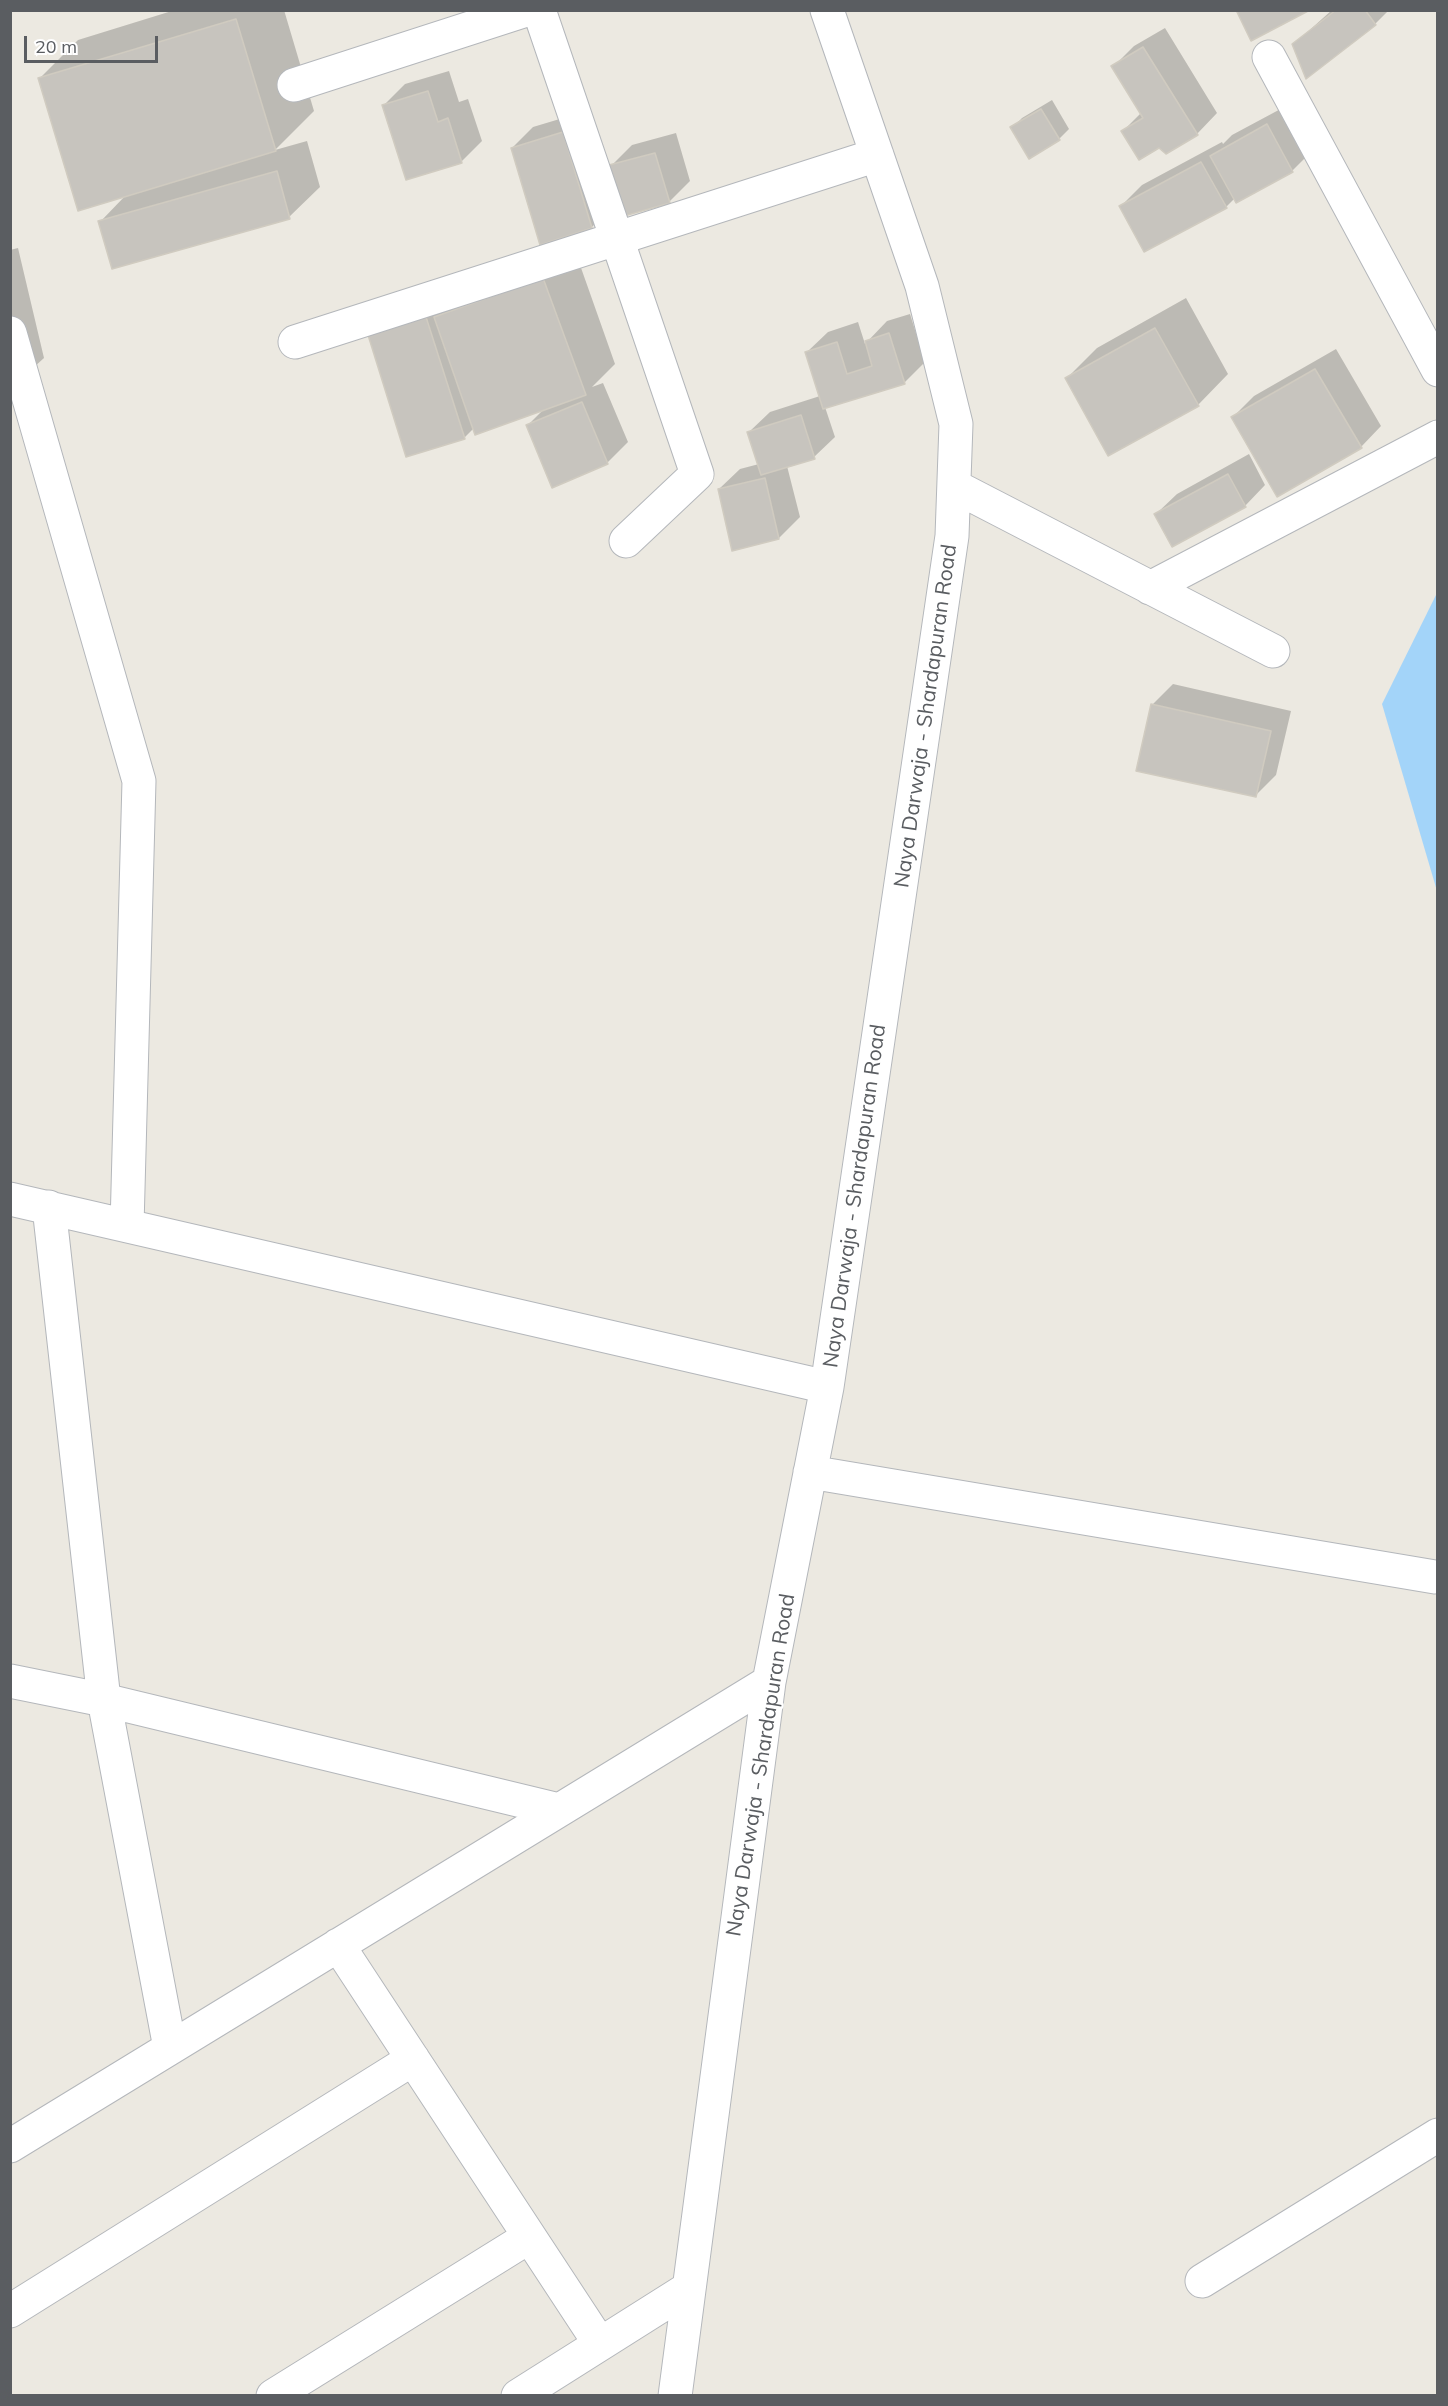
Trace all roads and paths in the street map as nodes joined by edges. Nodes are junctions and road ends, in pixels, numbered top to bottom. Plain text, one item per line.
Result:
1 (526, 10) edge
2 (539, 10) edge
3 (827, 10) edge
4 (1269, 57) dead end
5 (294, 85) dead end
6 (877, 155) junction
7 (617, 239) junction
8 (10, 333) edge
9 (295, 342) dead end
10 (1437, 370) edge
11 (1437, 437) edge
12 (954, 486) junction
13 (626, 542) dead end
14 (1150, 588) junction
15 (1273, 651) dead end
16 (10, 1199) edge
17 (50, 1208) junction
18 (127, 1226) junction
19 (827, 1387) junction
20 (810, 1472) junction
21 (1435, 1577) dead end
22 (10, 1681) edge
23 (769, 1682) junction
24 (104, 1700) junction
25 (559, 1810) junction
26 (338, 1945) junction
27 (170, 2048) junction
28 (412, 2060) junction
29 (1437, 2135) edge
30 (10, 2146) edge
31 (529, 2237) junction
32 (1202, 2282) dead end
33 (689, 2288) junction
34 (10, 2311) edge
35 (600, 2344) junction
36 (273, 2396) edge
37 (518, 2396) edge
38 (675, 2396) edge

1 - 5 street
2 - 7 street
3 - 6 street, Naya Darwaja - Shardapuran Road
4 - 10 street
6 - 7 street
6 - 12 street, Naya Darwaja - Shardapuran Road
7 - 9 street
7 - 13 street
8 - 18 street
11 - 14 street
12 - 14 street
12 - 19 street, Naya Darwaja - Shardapuran Road
14 - 15 street
16 - 17 street
17 - 18 street
17 - 24 street
18 - 19 street
19 - 20 street, Naya Darwaja - Shardapuran Road
20 - 21 street
20 - 23 street, Naya Darwaja - Shardapuran Road
22 - 24 street
23 - 25 street
23 - 33 street, Naya Darwaja - Shardapuran Road
24 - 25 street
24 - 27 street
25 - 26 street
26 - 27 street
26 - 28 street
27 - 30 street
28 - 31 street
28 - 34 street
29 - 32 street
31 - 35 street
31 - 36 street
33 - 35 street
33 - 38 street, Naya Darwaja - Shardapuran Road
35 - 37 street

